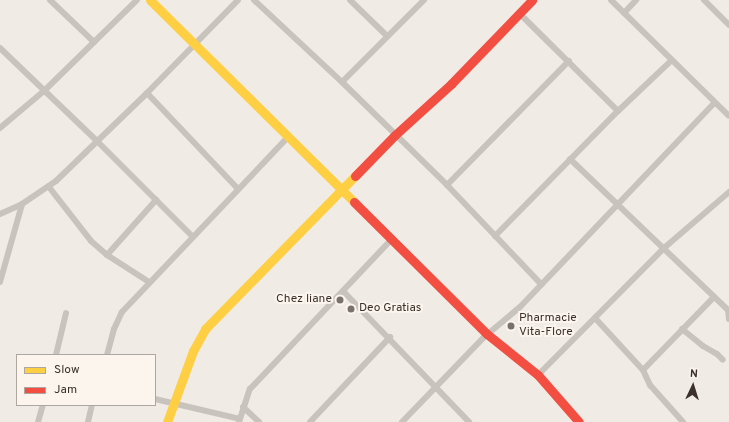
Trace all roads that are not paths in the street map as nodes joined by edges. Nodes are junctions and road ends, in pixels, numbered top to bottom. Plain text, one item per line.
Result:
1 (50, 0) edge
2 (137, 0) edge
3 (150, 0) edge
4 (238, 0) edge
5 (254, 0) edge
6 (350, 0) edge
7 (424, 0) edge
8 (532, 0) edge
9 (611, 0) edge
10 (636, 0) edge
11 (704, 0) edge
12 (519, 13) junction
13 (624, 13) junction
14 (729, 25) edge
15 (387, 36) junction
16 (94, 42) junction
17 (194, 43) junction
18 (0, 48) edge
19 (672, 60) junction
20 (569, 61) junction
21 (342, 82) junction
22 (44, 91) junction
23 (147, 93) junction
24 (714, 102) junction
25 (618, 111) junction
26 (729, 116) edge
27 (0, 128) edge
28 (395, 135) junction
29 (288, 137) junction
30 (97, 140) junction
31 (570, 159) junction
32 (447, 185) junction
33 (49, 187) junction
34 (238, 189) junction
35 (341, 190) junction
36 (729, 192) edge
37 (156, 200) junction
38 (22, 204) junction
39 (618, 205) junction
40 (0, 214) edge
41 (192, 236) junction
42 (495, 236) junction
43 (392, 239) junction
44 (664, 248) junction
45 (107, 255) junction
46 (0, 282) edge
47 (149, 282) junction
48 (541, 284) junction
49 (342, 291) junction
50 (714, 296) junction
51 (728, 311) edge
52 (66, 313) dead end
53 (595, 318) junction
54 (729, 319) edge
55 (682, 330) junction
56 (487, 334) junction
57 (390, 338) junction
58 (56, 354) edge
59 (106, 354) edge
60 (722, 360) dead end
61 (643, 370) junction
62 (538, 375) junction
63 (436, 387) junction
64 (156, 398) edge
65 (173, 403) junction
66 (43, 406) edge
67 (92, 406) edge
68 (243, 407) junction
69 (239, 421) edge
70 (38, 422) edge
71 (88, 422) edge
72 (167, 422) edge
73 (259, 422) edge
74 (310, 422) edge
75 (402, 422) edge
76 (469, 422) edge
77 (579, 422) edge
78 (683, 422) edge

1 - 16 street
2 - 16 street
3 - 17 street
4 - 17 street
5 - 21 street
6 - 15 street
7 - 15 street
8 - 12 street
9 - 13 street
10 - 13 street
11 - 14 street
12 - 20 street
12 - 28 street
13 - 19 street
15 - 21 street
16 - 22 street
17 - 23 street
17 - 29 street
18 - 22 street
19 - 24 street
19 - 25 street
20 - 25 street
20 - 32 street
21 - 28 street
22 - 27 street
22 - 30 street
23 - 30 street
23 - 34 street
24 - 26 street
24 - 39 street
25 - 31 street
28 - 32 street
28 - 35 street
29 - 34 street
29 - 35 street
30 - 33 street
30 - 37 street
31 - 39 street
31 - 42 street
32 - 42 street
33 - 38 street
33 - 45 street
34 - 41 street
35 - 43 street
35 - 65 street
36 - 44 street
37 - 41 street
37 - 45 street
38 - 40 street
38 - 46 street
39 - 44 street
39 - 48 street
41 - 47 street
42 - 48 street
43 - 49 street
43 - 56 street
44 - 50 street
44 - 53 street
45 - 47 street
47 - 59 street
48 - 56 street
49 - 57 street
49 - 68 street
50 - 51 street
50 - 55 street
51 - 54 street
52 - 58 street
53 - 61 street
53 - 62 street
55 - 60 street
55 - 61 street
56 - 62 street
56 - 63 street
57 - 63 street
57 - 74 street
61 - 78 street
62 - 77 street
63 - 75 street
63 - 76 street
64 - 65 street
65 - 69 street
65 - 72 street
66 - 70 street
67 - 71 street
68 - 69 street
68 - 73 street

